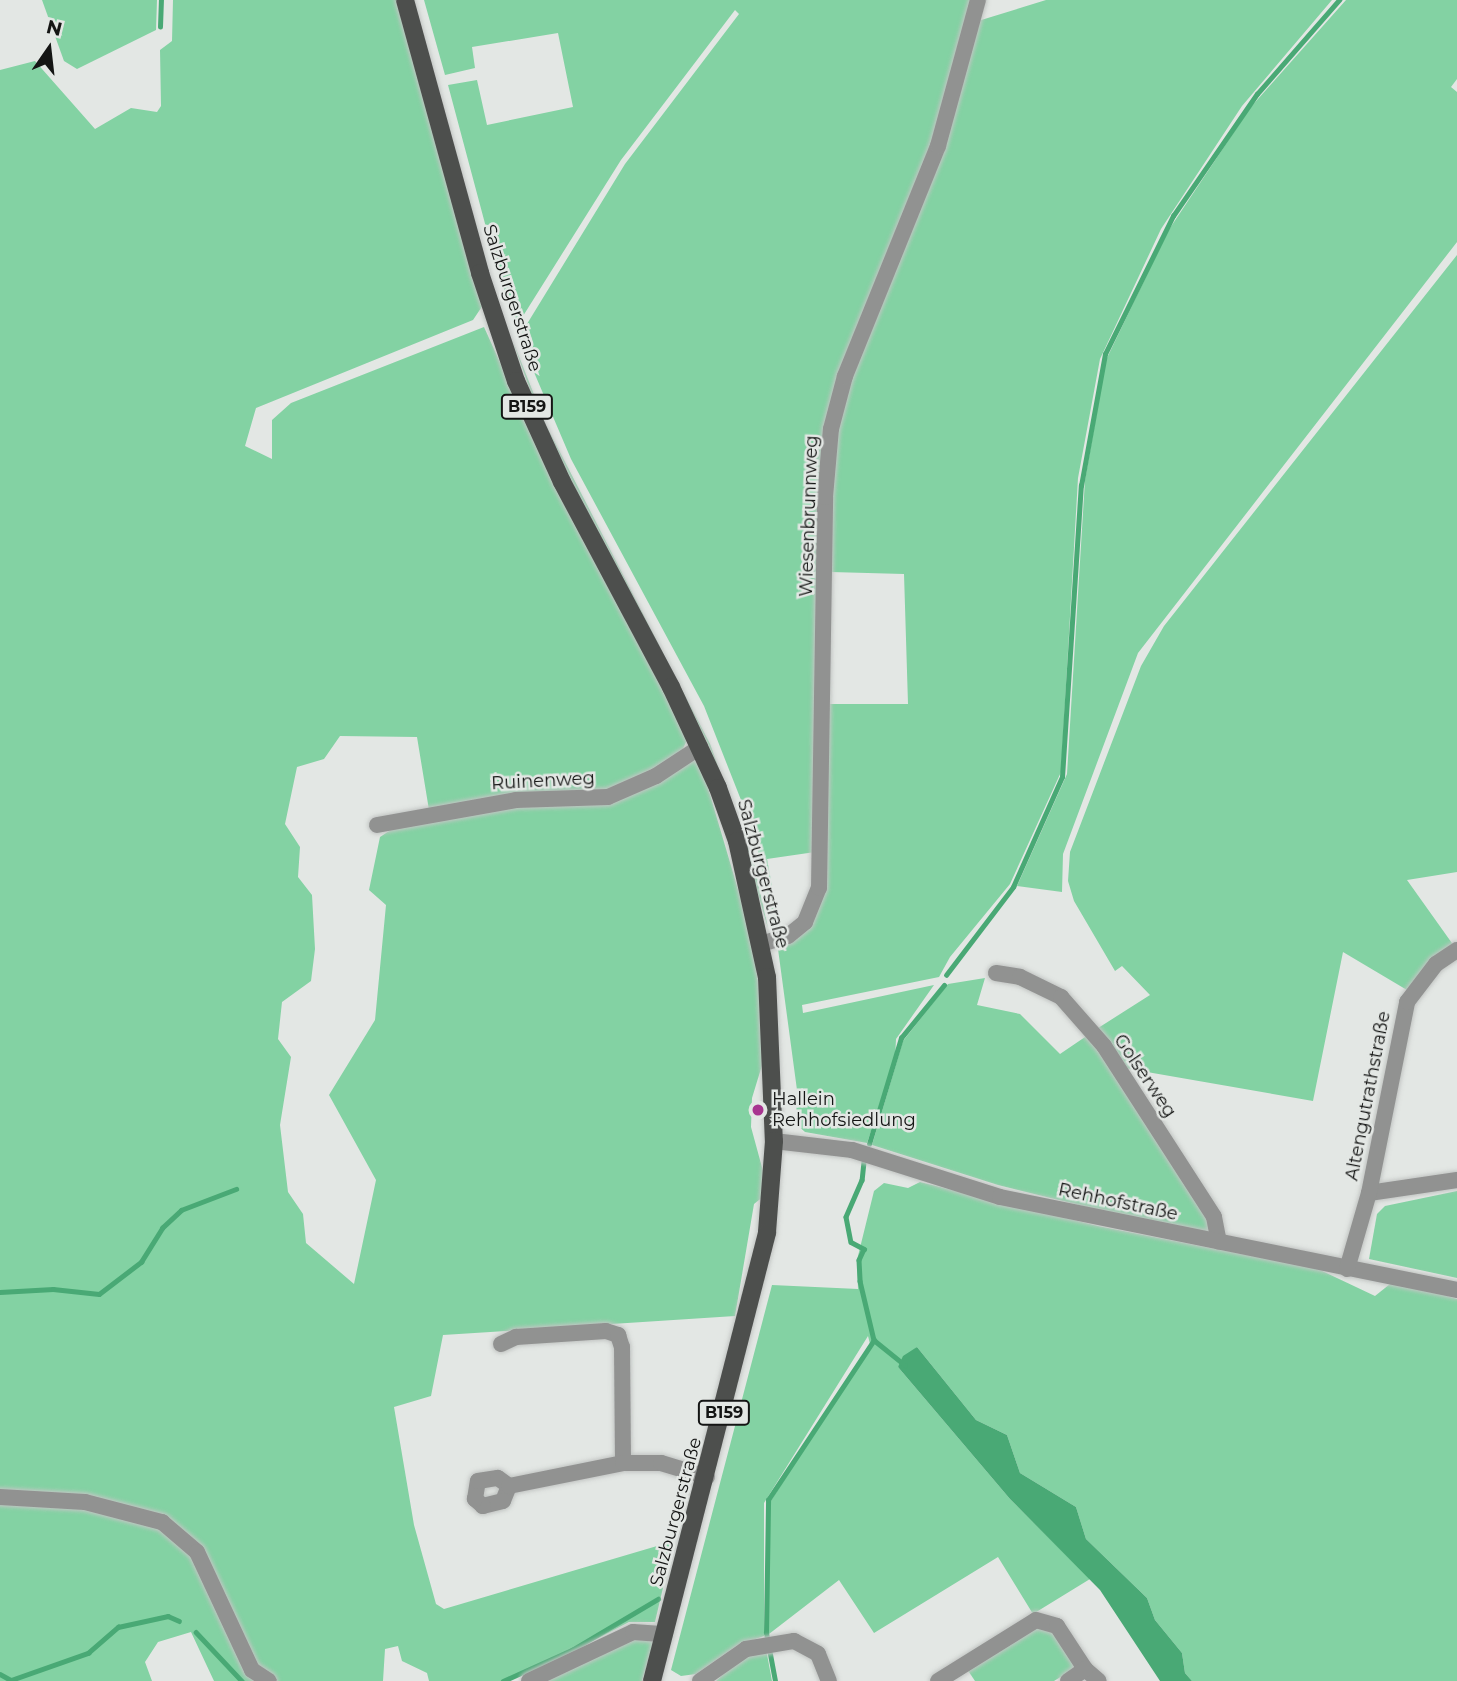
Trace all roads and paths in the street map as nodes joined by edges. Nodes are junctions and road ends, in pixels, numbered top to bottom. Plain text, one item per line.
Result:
1 (405, 0) edge
2 (978, 0) edge
3 (700, 747) junction
4 (377, 825) dead end
5 (761, 944) junction
6 (1457, 950) edge
7 (996, 973) dead end
8 (774, 1141) junction
9 (1457, 1180) edge
10 (1368, 1193) junction
11 (1219, 1242) junction
12 (1347, 1269) junction
13 (1457, 1290) edge
14 (501, 1344) dead end
15 (623, 1464) junction
16 (704, 1476) junction
17 (509, 1486) dead end
18 (0, 1497) edge
19 (658, 1632) junction
20 (1085, 1669) junction
21 (270, 1681) edge
22 (529, 1681) edge
23 (652, 1681) edge
24 (700, 1681) edge
25 (829, 1681) edge
26 (937, 1681) edge
27 (1068, 1681) edge
28 (1099, 1681) edge

1 - 3 main road, Salzburgerstraße / B159
2 - 5 street, Wiesenbrunnweg
3 - 4 street, Ruinenweg
3 - 5 main road, Salzburgerstraße / B159
5 - 8 main road, Salzburgerstraße / B159
6 - 10 street, Altengutrathstraße
7 - 11 street, Golserweg
8 - 11 street, Rehhofstraße
8 - 16 main road, Salzburgerstraße / B159
9 - 10 street
10 - 12 street, Altengutrathstraße
11 - 12 street, Rehhofstraße
12 - 13 street, Rehhofstraße
14 - 15 street
15 - 16 street
15 - 17 street
16 - 19 main road, Salzburgerstraße / B159
18 - 21 street
19 - 22 street
19 - 23 main road, Salzburgerstraße / B159
20 - 26 street
20 - 27 street
20 - 28 street
24 - 25 street

